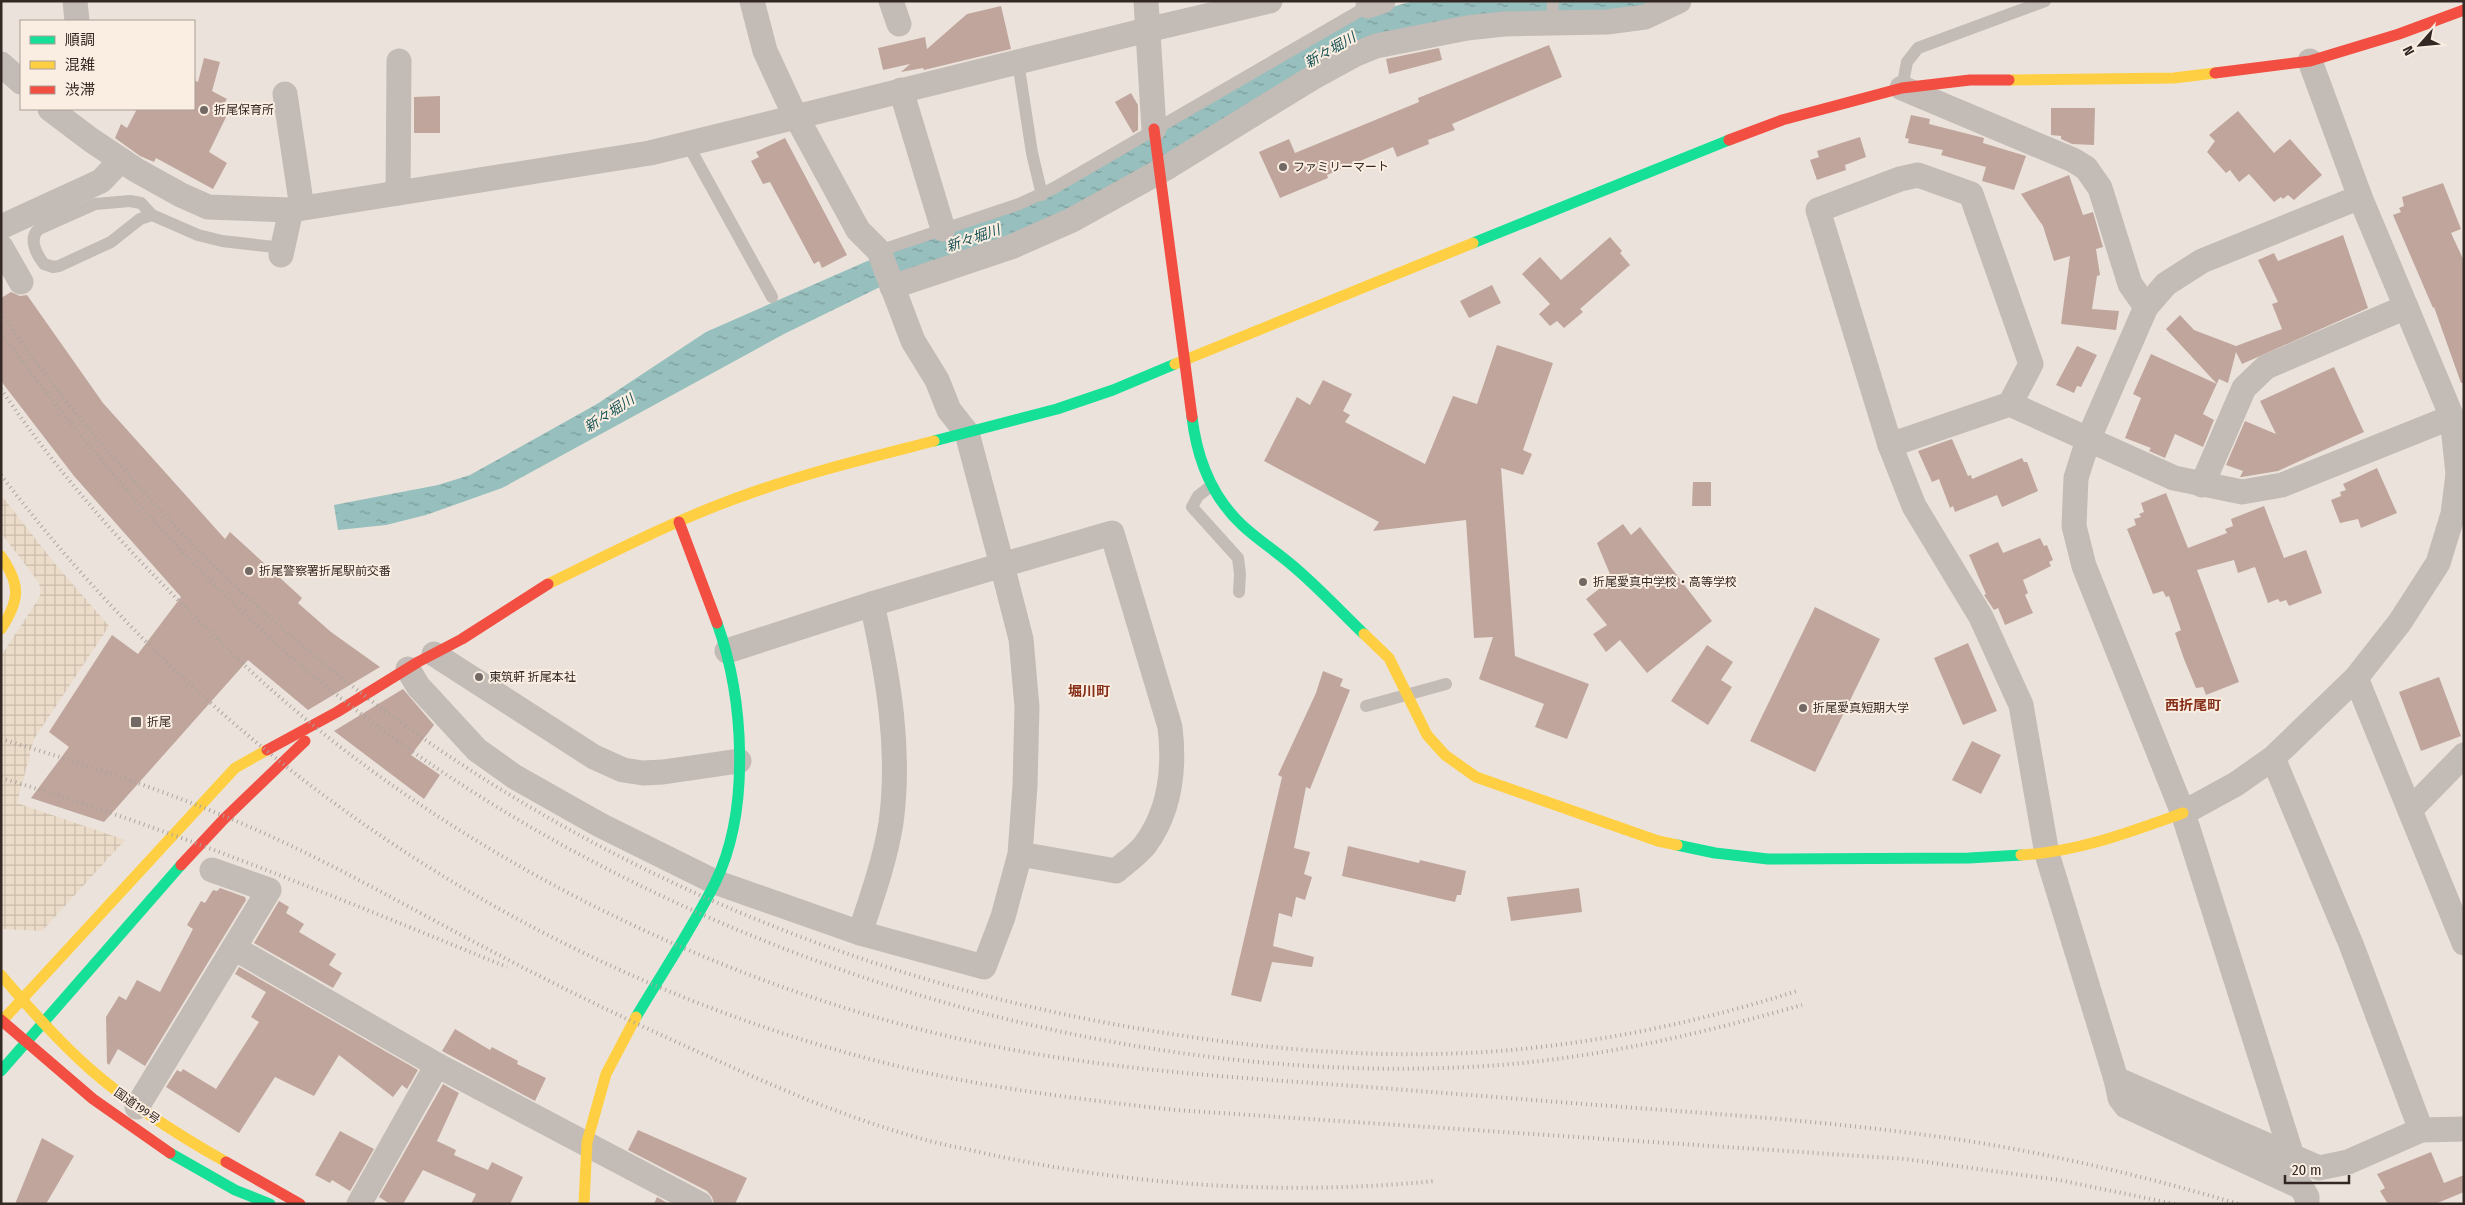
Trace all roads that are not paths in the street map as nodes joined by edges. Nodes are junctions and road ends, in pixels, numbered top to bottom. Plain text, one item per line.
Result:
1 (75, 1) edge
2 (752, 1) edge
3 (1146, 1) edge
4 (1270, 1) edge
5 (1679, 1) edge
6 (2045, 1) edge
7 (1371, 3) edge
8 (2464, 10) edge
9 (1552, 12) edge
10 (78, 20) edge
11 (1146, 30) junction
12 (399, 61) dead end
13 (2310, 61) junction
14 (1018, 62) junction
15 (1, 64) edge
16 (20, 81) edge
17 (1902, 88) junction
18 (901, 90) junction
19 (285, 94) dead end
20 (52, 110) edge
21 (797, 117) junction
22 (1154, 132) junction
23 (687, 143) junction
24 (121, 160) junction
25 (1159, 169) junction
26 (398, 193) junction
27 (1042, 195) junction
28 (2360, 197) junction
29 (296, 209) junction
30 (152, 215) junction
31 (1, 227) edge
32 (943, 229) junction
33 (1, 247) edge
34 (282, 252) joint
35 (880, 254) junction
36 (21, 282) dead end
37 (891, 284) junction
38 (772, 297) dead end
39 (2406, 307) junction
40 (2146, 308) junction
41 (1184, 361) junction
42 (2010, 404) junction
43 (2452, 417) junction
44 (967, 433) junction
45 (2088, 440) junction
46 (1890, 445) junction
47 (2202, 484) junction
48 (1211, 486) junction
49 (678, 522) junction
50 (1, 556) edge
51 (1002, 565) junction
52 (1239, 592) dead end
53 (872, 604) junction
54 (1, 629) edge
55 (727, 651) junction
56 (434, 654) junction
57 (408, 669) junction
58 (2356, 678) junction
59 (1446, 684) dead end
60 (1366, 706) dead end
61 (337, 712) junction
62 (2464, 755) edge
63 (2273, 758) junction
64 (738, 761) junction
65 (2410, 810) junction
66 (2183, 813) junction
67 (1020, 854) junction
68 (2047, 854) junction
69 (212, 870) dead end
70 (715, 882) junction
71 (860, 933) junction
72 (2464, 943) edge
73 (234, 948) junction
74 (1, 975) edge
75 (23, 999) junction
76 (2, 1021) edge
77 (43, 1022) junction
78 (25, 1042) junction
79 (436, 1065) junction
80 (1, 1071) edge
81 (2116, 1079) junction
82 (137, 1107) junction
83 (2464, 1129) edge
84 (2421, 1130) junction
85 (587, 1142) junction
86 (2292, 1156) junction
87 (247, 1192) edge
88 (270, 1204) edge
89 (300, 1204) edge
90 (360, 1204) edge
91 (584, 1204) edge
92 (700, 1204) edge
93 (2307, 1204) edge

1 - 10 street
2 - 21 street
3 - 11 street
4 - 11 street
5 - 9 street
6 - 17 lane
7 - 22 lane
8 - 13 main road
9 - 25 street
11 - 14 street
11 - 22 street
12 - 26 street
13 - 17 main road
13 - 28 street
14 - 18 street
14 - 27 lane
15 - 16 street
17 - 40 street
17 - 41 main road
18 - 21 street
18 - 32 street
19 - 29 street
20 - 24 street
21 - 23 street
21 - 35 street
22 - 25 main road
22 - 27 lane
23 - 26 street
23 - 38 lane
24 - 29 street
24 - 31 street
25 - 37 street
25 - 41 main road
26 - 29 street
27 - 32 lane
28 - 39 street
28 - 40 street
29 - 34 street
30 - 30 lane
30 - 34 lane
32 - 35 lane
33 - 36 street
35 - 37 street
37 - 44 street
39 - 43 street
39 - 47 street
40 - 45 street
41 - 44 main road
41 - 48 main road
42 - 45 street
42 - 46 street
42 - 46 street
43 - 47 street
43 - 58 street
44 - 49 main road
44 - 51 street
45 - 47 street
45 - 66 street
46 - 68 street
48 - 52 lane
48 - 68 main road
49 - 55 main road
49 - 56 main road
50 - 54 main road
51 - 53 street
51 - 67 street
51 - 67 street
53 - 55 street
53 - 71 street
55 - 64 main road
56 - 57 main road
56 - 64 street
57 - 61 main road
57 - 70 street
58 - 63 street
58 - 65 street
59 - 60 lane
61 - 75 main road
61 - 77 main road
62 - 65 street
63 - 66 street
63 - 84 street
64 - 70 main road
65 - 72 street
66 - 68 main road
66 - 86 street
67 - 71 street
68 - 81 street
69 - 73 street
70 - 71 street
70 - 85 main road
73 - 79 street
73 - 82 street
74 - 75 main road, 国道199号
75 - 76 main road
75 - 77 main road, 国道199号
76 - 78 main road, 国道199号
77 - 78 main road
77 - 82 main road, 国道199号
78 - 80 main road
78 - 87 main road, 国道199号
79 - 85 street
79 - 90 street
81 - 86 street
81 - 93 street
82 - 87 main road, 国道199号
83 - 84 street
84 - 86 street
85 - 91 main road
85 - 92 street
87 - 88 main road, 国道199号
87 - 89 main road, 国道199号

